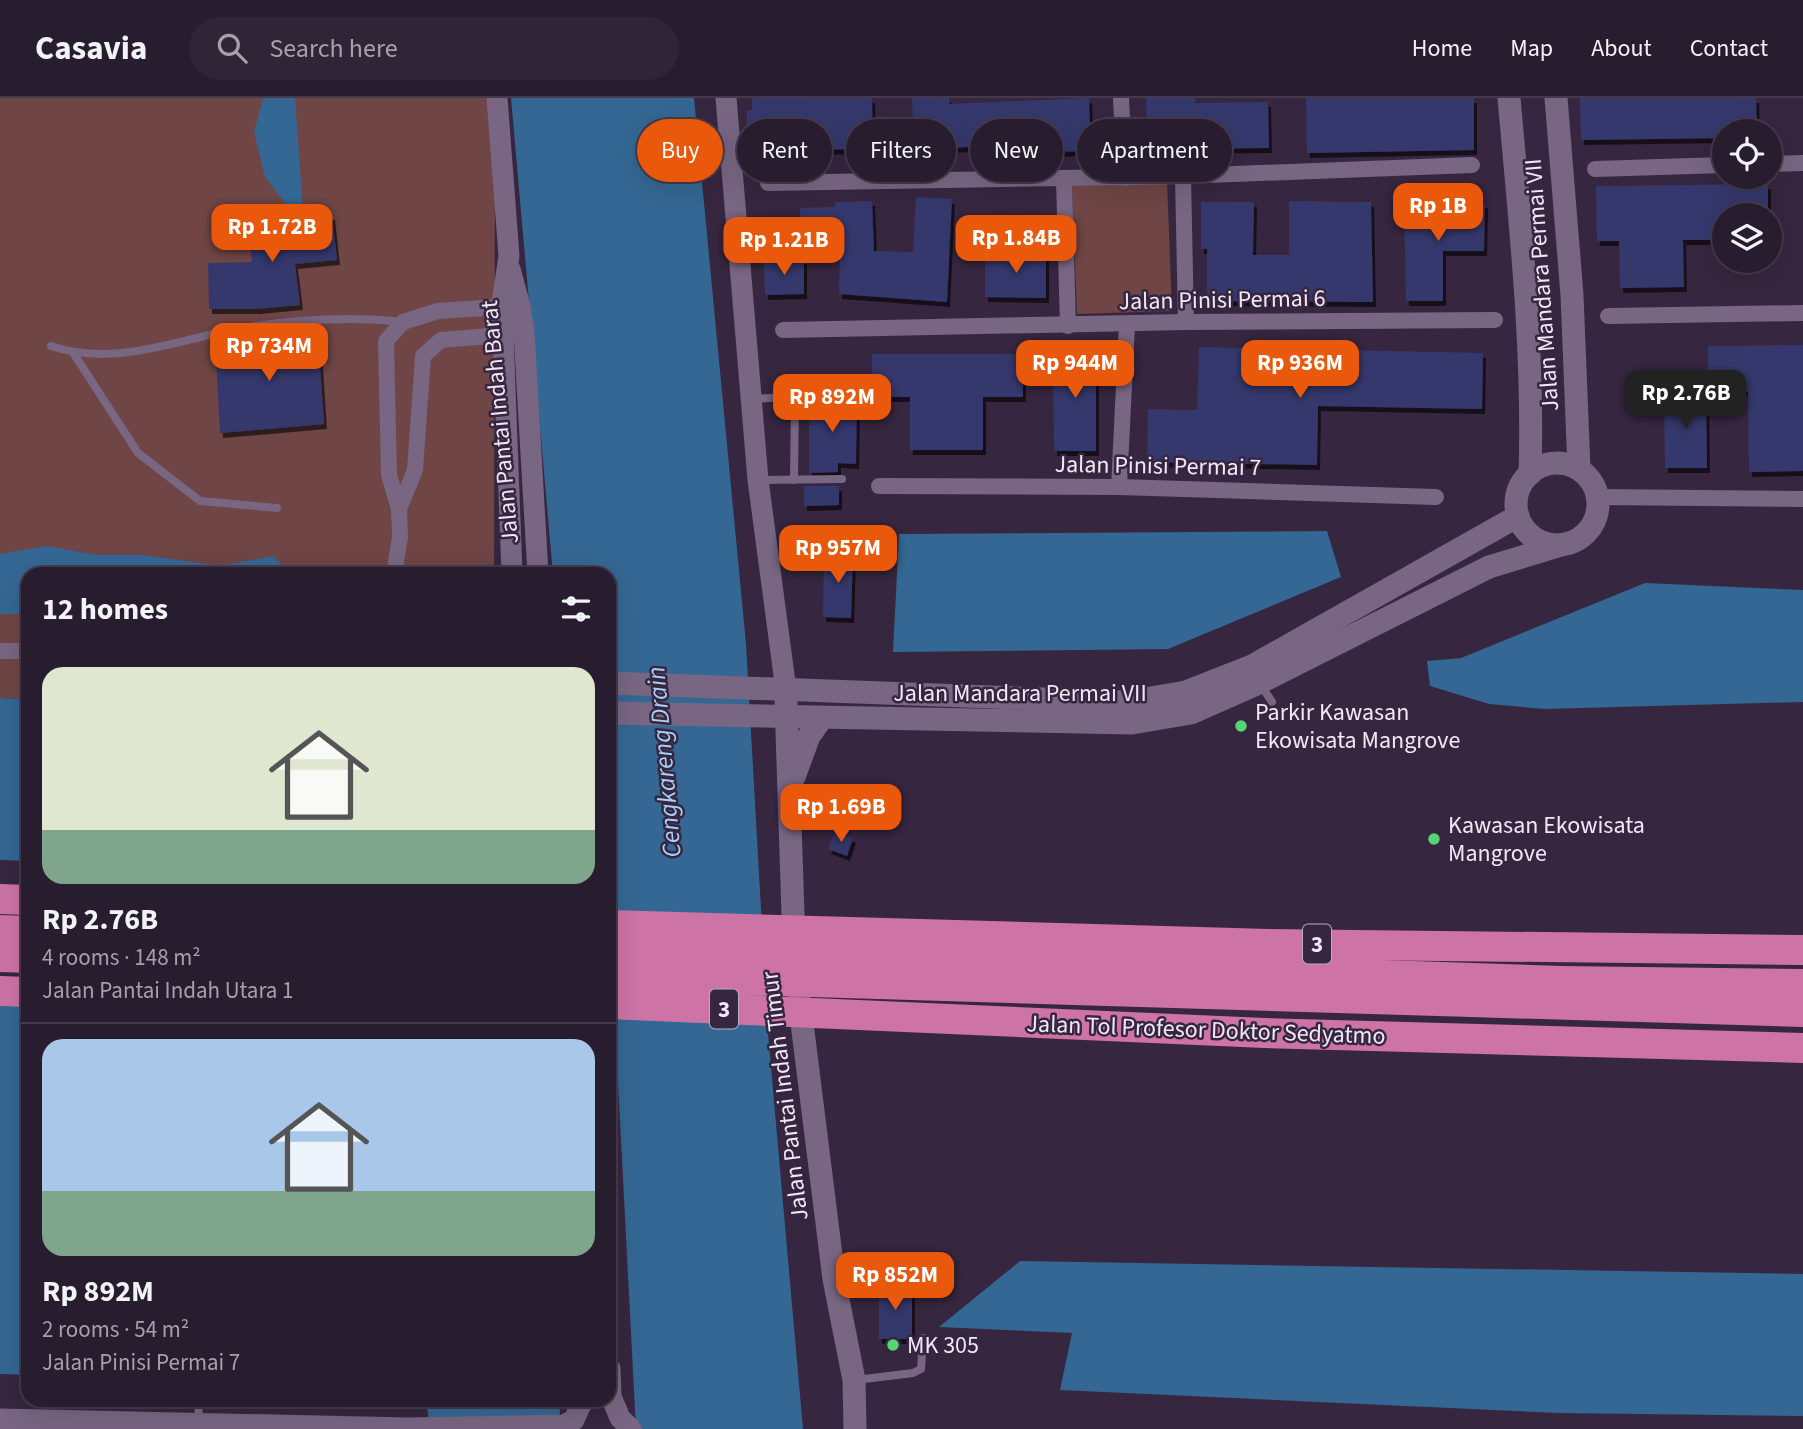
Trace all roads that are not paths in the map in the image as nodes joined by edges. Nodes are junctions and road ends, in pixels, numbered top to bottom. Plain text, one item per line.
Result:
1 (497, 98) edge
2 (726, 98) edge
3 (1121, 98) edge
4 (1509, 98) edge
5 (1556, 98) edge
6 (1122, 119) edge
7 (1803, 163) edge
8 (1782, 164) edge
9 (1472, 165) dead end
10 (1712, 165) edge
11 (1595, 169) dead end
12 (1232, 174) edge
13 (1064, 179) junction
14 (1077, 179) edge
15 (1183, 182) edge
16 (768, 183) dead end
17 (512, 306) junction
18 (1803, 313) edge
19 (1608, 316) dead end
20 (1495, 320) dead end
21 (403, 322) junction
22 (1186, 322) junction
23 (1127, 324) junction
24 (1068, 326) junction
25 (783, 330) dead end
26 (514, 334) junction
27 (51, 346) dead end
28 (74, 354) junction
29 (830, 394) dead end
30 (795, 397) junction
31 (751, 399) junction
32 (1579, 469) junction
33 (1530, 474) junction
34 (842, 479) dead end
35 (758, 480) junction
36 (794, 481) junction
37 (879, 486) dead end
38 (1118, 487) junction
39 (1436, 497) dead end
40 (1598, 497) junction
41 (1803, 499) edge
42 (277, 508) dead end
43 (399, 509) junction
44 (1518, 516) junction
45 (1561, 545) junction
46 (395, 567) edge
47 (512, 567) edge
48 (537, 567) edge
49 (0, 650) edge
50 (21, 651) edge
51 (616, 683) edge
52 (786, 690) junction
53 (616, 713) edge
54 (787, 717) junction
55 (821, 719) junction
56 (789, 797) junction
57 (0, 899) edge
58 (21, 900) edge
59 (616, 926) edge
60 (0, 930) edge
61 (21, 930) edge
62 (616, 950) edge
63 (1803, 950) edge
64 (0, 957) edge
65 (21, 958) edge
66 (835, 972) junction
67 (616, 976) edge
68 (1803, 984) edge
69 (0, 991) edge
70 (21, 992) edge
71 (616, 1003) edge
72 (1803, 1012) edge
73 (1803, 1048) edge
74 (873, 1259) dead end
75 (834, 1279) junction
76 (923, 1338) dead end
77 (854, 1380) junction
78 (199, 1407) edge
79 (580, 1407) edge
80 (615, 1407) edge
81 (0, 1419) edge
82 (198, 1423) junction
83 (408, 1428) edge
84 (631, 1429) edge
85 (855, 1429) edge

1 - 17 street, Jalan Pantai Indah Barat
2 - 31 street, Jalan Pantai Indah Timur
3 - 6 street
4 - 33 main road, Jalan Mandara Permai VII
5 - 32 main road, Jalan Mandara Permai VII
7 - 8 street
9 - 12 street
10 - 11 street
13 - 14 street
13 - 16 street
13 - 24 street
15 - 22 street
17 - 21 street
17 - 26 street, Jalan Pantai Indah Barat
18 - 19 street
20 - 22 street, Jalan Pinisi Permai 6
21 - 28 lane
21 - 43 street
22 - 23 street, Jalan Pinisi Permai 6
23 - 24 street, Jalan Pinisi Permai 6
23 - 38 street
24 - 25 street, Jalan Pinisi Permai 6
26 - 43 street
26 - 47 street, Jalan Pantai Indah Barat
26 - 48 street, Jalan Pantai Indah Barat
27 - 28 lane
28 - 42 lane
29 - 30 lane
30 - 31 lane
30 - 36 lane
31 - 35 street, Jalan Pantai Indah Timur
32 - 33 main road
32 - 40 main road
33 - 44 main road
34 - 36 lane
35 - 36 lane
35 - 52 street, Jalan Pantai Indah Timur
37 - 38 street, Jalan Pinisi Permai 7
38 - 39 street, Jalan Pinisi Permai 7
40 - 41 street
40 - 45 main road
43 - 46 street
44 - 45 main road
44 - 52 main road, Jalan Mandara Permai VII
45 - 55 main road, Jalan Mandara Permai VII
49 - 50 street
51 - 52 main road, Jalan Mandara Permai VII
52 - 54 main road, Jalan Pantai Indah Timur
53 - 54 main road, Jalan Mandara Permai VII
54 - 55 main road, Jalan Mandara Permai VII
54 - 56 main road, Jalan Pantai Indah Timur
55 - 56 main road, Jalan Pantai Indah Timur
56 - 75 main road, Jalan Pantai Indah Timur
57 - 58 highway
59 - 66 highway, Jalan Tol Profesor Doktor Sedyatmo / 3
60 - 61 highway
62 - 66 highway, Jalan Tol Profesor Doktor Sedyatmo / 3
63 - 66 highway, Jalan Tol Profesor Doktor Sedyatmo / 3
64 - 65 highway
66 - 67 highway, Jalan Tol Profesor Doktor Sedyatmo / 3
66 - 68 highway, Jalan Tol Profesor Doktor Sedyatmo / 3
66 - 71 highway, Jalan Tol Profesor Doktor Sedyatmo / 3
66 - 72 highway, Jalan Tol Profesor Doktor Sedyatmo / 3
66 - 73 highway, Jalan Tol Profesor Doktor Sedyatmo / 3
69 - 70 highway
74 - 75 lane
75 - 77 main road, Jalan Pantai Indah Timur
76 - 77 lane
77 - 85 main road, Jalan Pantai Indah Timur
78 - 82 lane
79 - 83 street
80 - 84 street
81 - 82 street
82 - 83 street

